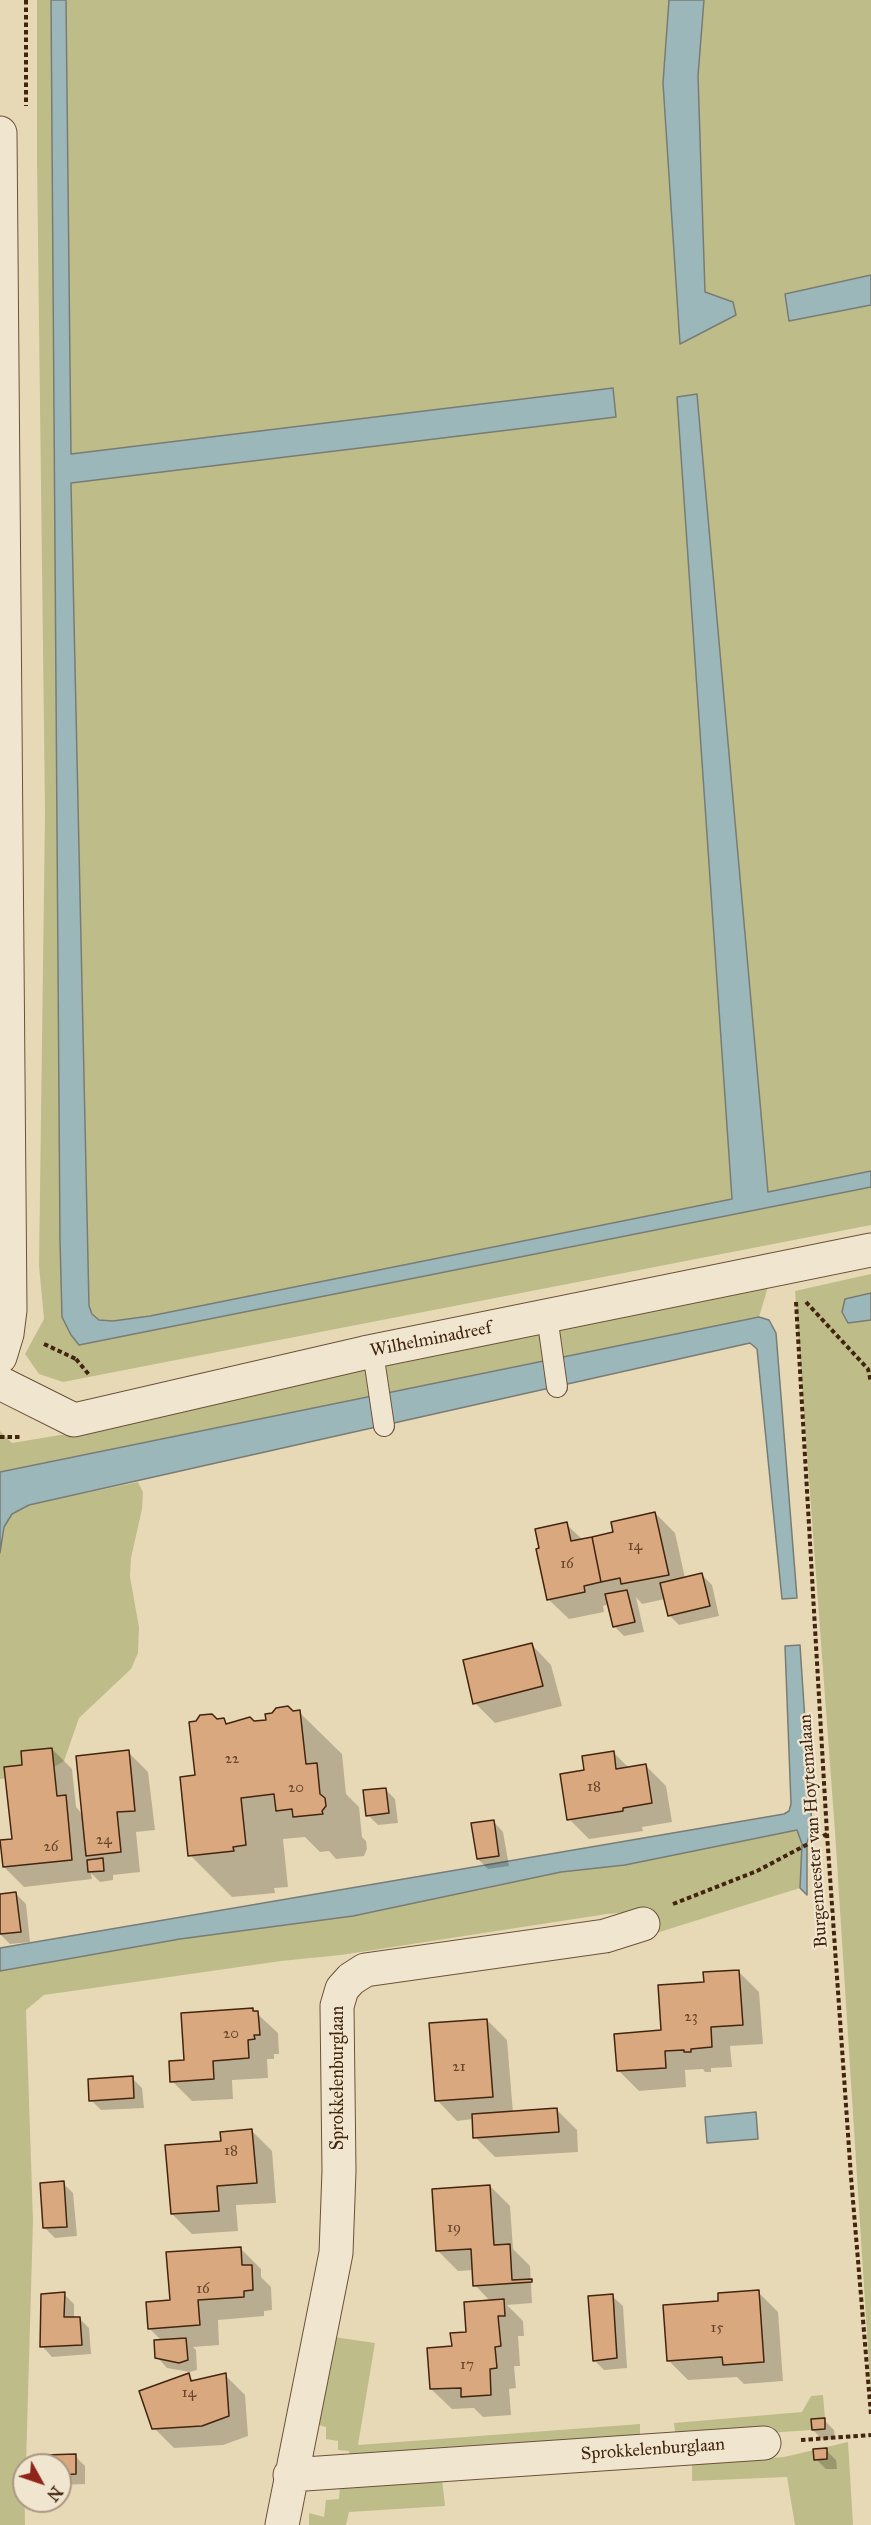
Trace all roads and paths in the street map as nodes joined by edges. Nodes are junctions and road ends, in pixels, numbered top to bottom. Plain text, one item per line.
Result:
1 (0, 133) edge
2 (1, 626) edge
3 (871, 1250) edge
4 (794, 1278) junction
5 (547, 1316) junction
6 (373, 1352) junction
7 (0, 1357) edge
8 (871, 1382) edge
9 (0, 1383) edge
10 (557, 1387) dead end
11 (384, 1426) dead end
12 (827, 1834) junction
13 (643, 1924) joint
14 (871, 2415) edge
15 (871, 2434) edge
16 (764, 2443) joint
17 (290, 2475) junction
18 (282, 2525) edge

1 - 2 street
2 - 7 street
3 - 4 street, Wilhelminadreef
4 - 5 street, Wilhelminadreef
4 - 8 path
4 - 12 path, Burgemeester van Hoytemalaan
5 - 6 street, Wilhelminadreef
5 - 10 lane
6 - 9 street, Wilhelminadreef
6 - 11 lane
12 - 13 path
12 - 14 path, Burgemeester van Hoytemalaan
13 - 17 street, Sprokkelenburglaan
15 - 16 path
16 - 17 street, Sprokkelenburglaan
17 - 18 street, Sprokkelenburglaan

